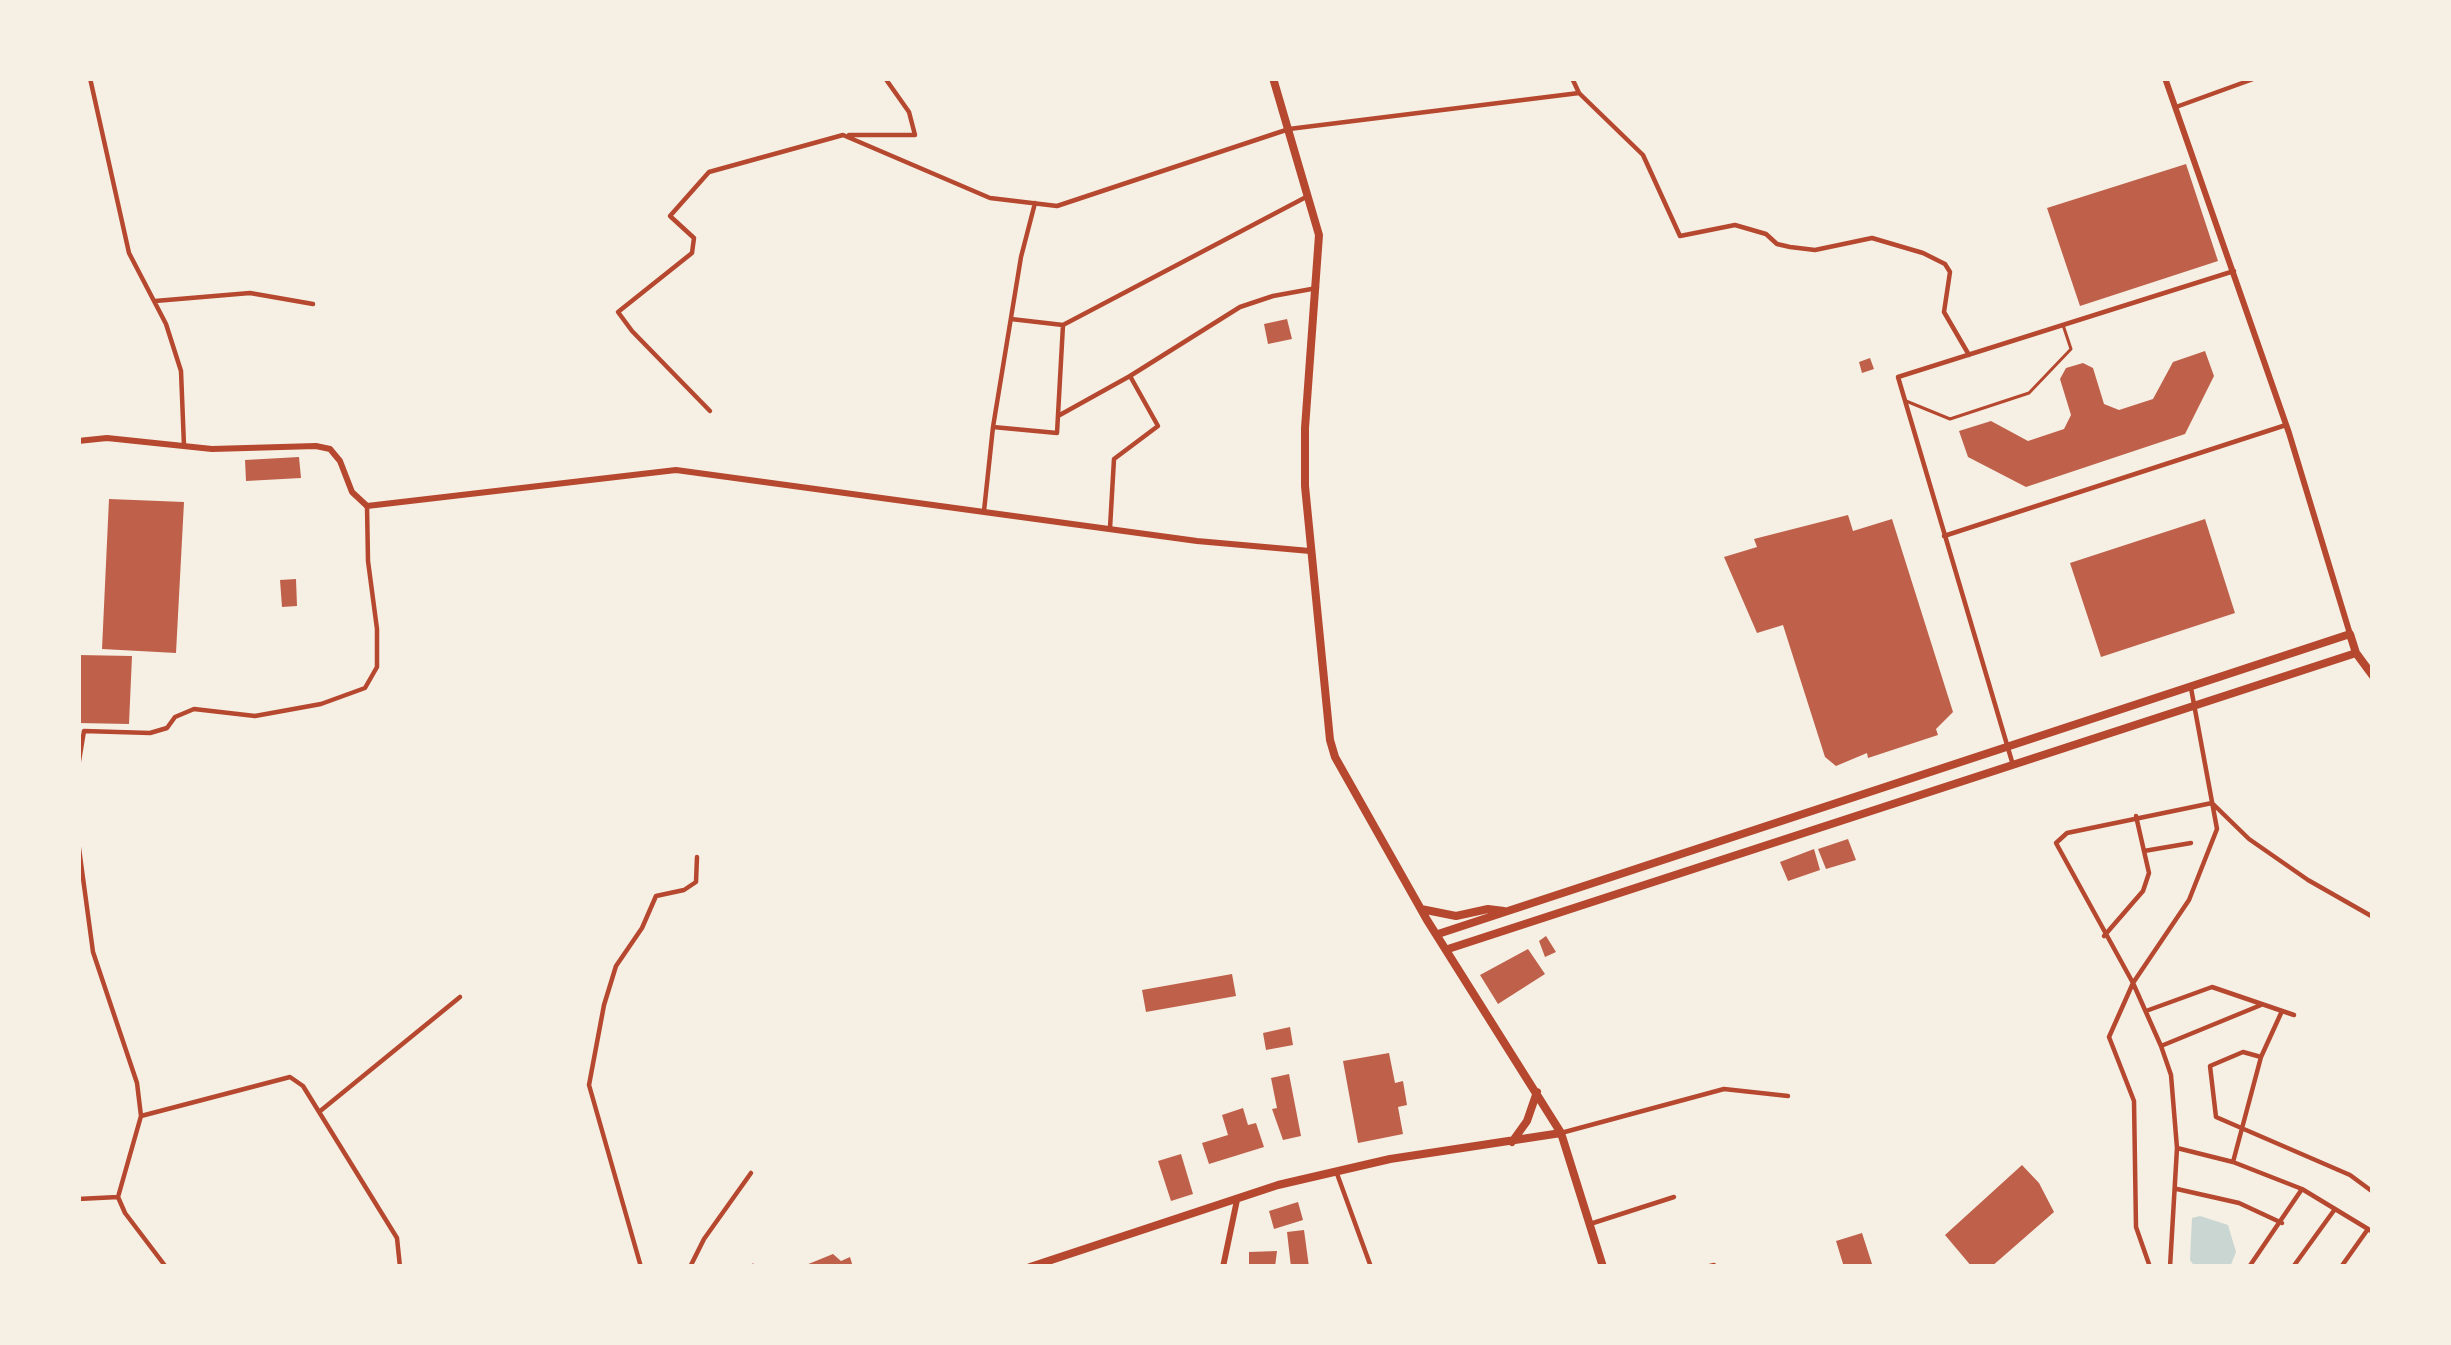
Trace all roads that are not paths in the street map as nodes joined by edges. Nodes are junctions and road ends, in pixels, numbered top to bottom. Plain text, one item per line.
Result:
1 (90, 78) edge
2 (885, 78) edge
3 (1273, 78) edge
4 (1572, 78) edge
5 (2165, 78) edge
6 (2256, 78) edge
7 (1579, 93) junction
8 (2176, 107) junction
9 (1289, 130) junction
10 (843, 135) junction
11 (1308, 196) junction
12 (1035, 203) junction
13 (2234, 272) junction
14 (1318, 288) junction
15 (154, 301) junction
16 (313, 304) dead end
17 (1011, 319) junction
18 (1063, 325) junction
19 (2063, 325) junction
20 (1970, 355) junction
21 (1130, 376) junction
22 (1905, 400) junction
23 (710, 411) dead end
24 (1058, 416) junction
25 (2286, 425) junction
26 (993, 428) junction
27 (78, 440) edge
28 (184, 446) junction
29 (367, 506) junction
30 (983, 512) junction
31 (1110, 527) junction
32 (1944, 536) junction
33 (1311, 551) junction
34 (2350, 634) junction
35 (2356, 653) junction
36 (2373, 676) edge
37 (2192, 688) junction
38 (2196, 706) junction
39 (2032, 739) junction
40 (2008, 746) junction
41 (2037, 757) junction
42 (2013, 765) junction
43 (78, 767) edge
44 (2212, 803) junction
45 (2136, 816) junction
46 (78, 841) edge
47 (2192, 843) dead end
48 (2144, 851) junction
49 (697, 857) dead end
50 (1671, 857) junction
51 (1678, 873) junction
52 (1421, 909) junction
53 (1506, 911) junction
54 (2373, 917) edge
55 (1438, 934) junction
56 (2104, 936) junction
57 (1448, 949) junction
58 (2133, 983) junction
59 (460, 997) dead end
60 (2263, 1004) junction
61 (2146, 1011) junction
62 (2282, 1011) junction
63 (2294, 1015) dead end
64 (2161, 1046) junction
65 (2261, 1057) junction
66 (1538, 1090) junction
67 (1788, 1096) dead end
68 (319, 1112) junction
69 (141, 1116) junction
70 (2243, 1127) junction
71 (1561, 1133) junction
72 (1512, 1142) junction
73 (2177, 1148) junction
74 (2233, 1162) junction
75 (1336, 1171) junction
76 (751, 1173) dead end
77 (2176, 1189) junction
78 (2302, 1189) junction
79 (2373, 1192) edge
80 (118, 1197) junction
81 (1674, 1197) dead end
82 (1237, 1198) junction
83 (78, 1199) edge
84 (2335, 1209) junction
85 (2282, 1223) junction
86 (1590, 1224) junction
87 (2371, 1230) edge
88 (1714, 1265) edge
89 (166, 1267) edge
90 (400, 1267) edge
91 (641, 1267) edge
92 (690, 1267) edge
93 (1030, 1267) edge
94 (1223, 1267) edge
95 (1371, 1267) edge
96 (1603, 1267) edge
97 (1706, 1267) edge
98 (2150, 1267) edge
99 (2170, 1267) edge
100 (2249, 1267) edge
101 (2293, 1267) edge
102 (2341, 1267) edge

1 - 15 street
2 - 10 street
3 - 9 main road
4 - 7 street
5 - 8 street
6 - 8 street
7 - 9 street
7 - 20 street
8 - 13 street
9 - 11 main road
9 - 12 street
10 - 12 street
10 - 23 street
11 - 14 main road
11 - 18 street
12 - 17 street
13 - 19 street
13 - 25 street
14 - 21 street
14 - 33 main road
15 - 16 street
15 - 28 street
17 - 18 street
17 - 26 street
18 - 24 street
19 - 20 street
19 - 22 lane
20 - 22 street
21 - 24 street
21 - 31 street
22 - 32 street
24 - 26 street
25 - 32 street
25 - 34 street
26 - 30 street
27 - 28 street
28 - 29 street
29 - 30 street
29 - 43 street
30 - 31 street
31 - 33 street
32 - 40 street
33 - 52 main road
34 - 35 main road
34 - 37 main road
35 - 36 main road
35 - 38 main road
37 - 38 street
37 - 39 main road
38 - 41 main road
38 - 44 street
39 - 40 main road
39 - 41 main road
40 - 42 street
40 - 50 main road
41 - 42 main road
42 - 51 main road
44 - 45 street
44 - 54 street
44 - 58 street
45 - 48 street
45 - 56 street
46 - 69 street
47 - 48 street
48 - 56 street
49 - 91 street
50 - 51 main road
50 - 53 main road
51 - 57 main road
52 - 53 main road
52 - 55 main road
53 - 55 main road
55 - 57 main road
56 - 58 street
57 - 66 main road
58 - 61 street
58 - 98 street
59 - 68 street
60 - 61 street
60 - 62 street
60 - 64 street
61 - 64 street
62 - 63 street
62 - 65 street
64 - 73 street
65 - 70 street
65 - 70 street
66 - 71 main road
66 - 72 main road
67 - 71 street
68 - 69 street
68 - 90 street
69 - 80 street
70 - 74 street
70 - 79 street
71 - 72 main road
71 - 86 main road
72 - 75 main road
73 - 74 street
73 - 77 street
74 - 78 street
75 - 82 main road
75 - 95 street
76 - 92 street
77 - 85 street
77 - 99 street
78 - 84 street
78 - 85 street
80 - 83 street
80 - 89 street
81 - 86 street
82 - 93 main road
82 - 94 street
84 - 87 street
84 - 101 street
85 - 100 street
86 - 96 main road
87 - 102 street
88 - 97 street

